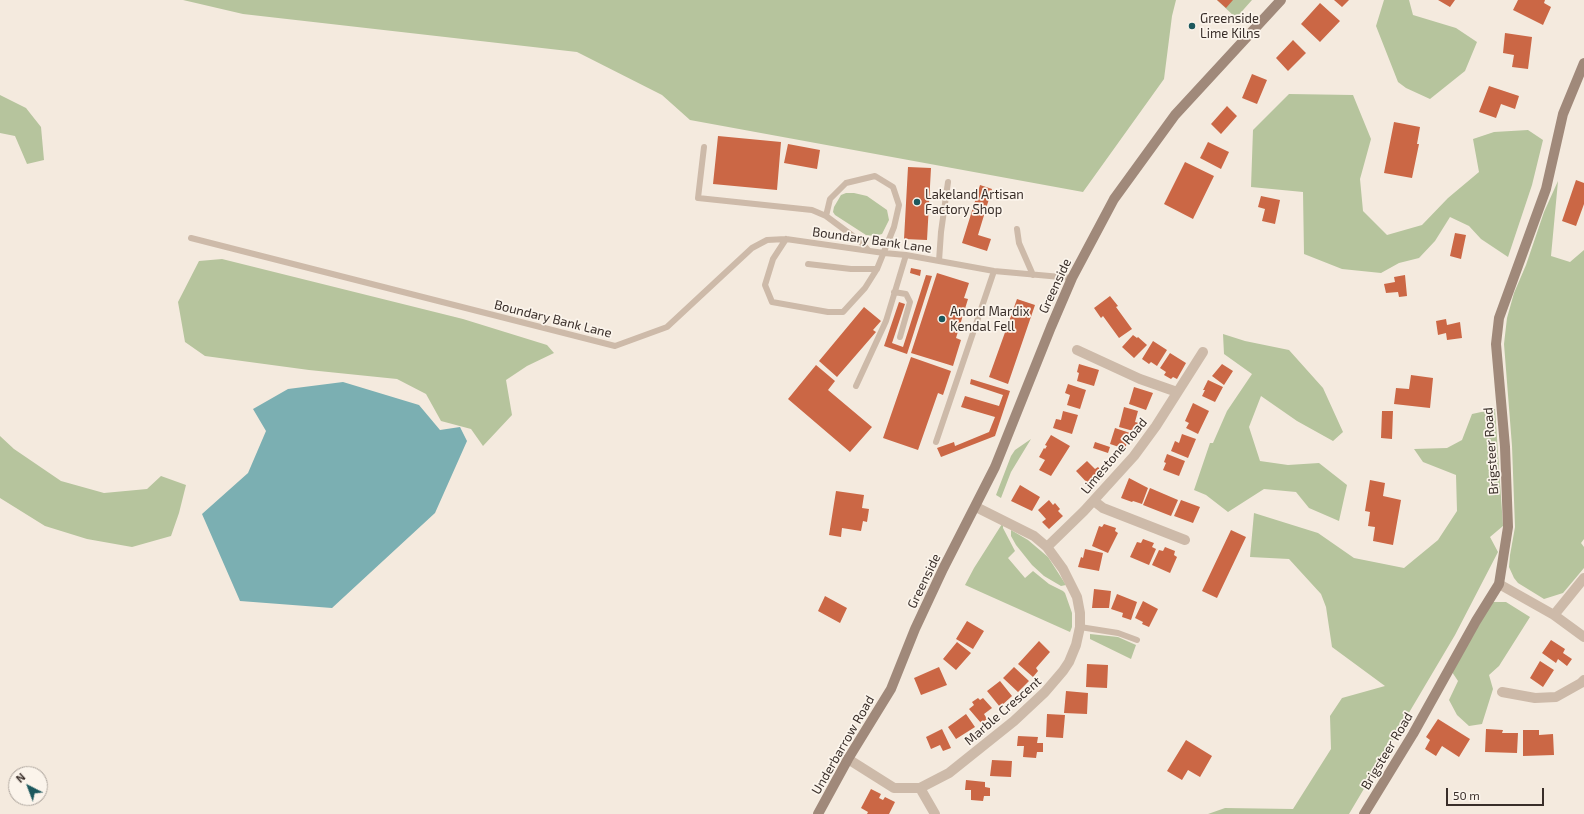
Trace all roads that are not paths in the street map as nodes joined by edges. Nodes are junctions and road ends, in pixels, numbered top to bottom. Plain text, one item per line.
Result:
1 (1281, 0) edge
2 (1584, 63) edge
3 (704, 147) dead end
4 (948, 182) dead end
5 (826, 216) junction
6 (1017, 229) dead end
7 (191, 238) dead end
8 (786, 239) junction
9 (868, 250) junction
10 (884, 253) junction
11 (906, 255) junction
12 (939, 261) junction
13 (808, 264) dead end
14 (877, 269) junction
15 (994, 271) junction
16 (1033, 275) junction
17 (1072, 278) junction
18 (894, 292) junction
19 (900, 337) dead end
20 (1077, 350) dead end
21 (1203, 352) dead end
22 (856, 386) dead end
23 (1177, 392) junction
24 (936, 442) dead end
25 (1094, 501) junction
26 (976, 507) junction
27 (1186, 540) dead end
28 (1047, 547) junction
29 (1584, 578) edge
30 (1499, 584) junction
31 (1554, 614) junction
32 (1080, 627) junction
33 (1584, 637) edge
34 (1137, 640) dead end
35 (1584, 680) edge
36 (891, 689) joint
37 (1502, 692) dead end
38 (848, 758) junction
39 (920, 788) junction
40 (818, 814) edge
41 (935, 814) edge
42 (1364, 814) edge

1 - 17 street, Greenside
2 - 30 street, Brigsteer Road
3 - 5 lane
4 - 12 lane
5 - 9 lane
5 - 10 lane
6 - 16 lane
7 - 8 lane, Boundary Bank Lane
8 - 9 lane, Boundary Bank Lane
8 - 14 lane
9 - 10 lane, Boundary Bank Lane
10 - 11 lane, Boundary Bank Lane
10 - 14 lane
11 - 12 lane, Boundary Bank Lane
11 - 18 lane
12 - 15 lane, Boundary Bank Lane
13 - 14 lane
15 - 16 lane, Boundary Bank Lane
15 - 24 lane
16 - 17 lane, Boundary Bank Lane
17 - 26 street, Greenside
18 - 19 lane
18 - 22 lane
20 - 23 street
21 - 23 street, Limestone Road
23 - 25 street, Limestone Road
25 - 27 street
25 - 28 street, Limestone Road
26 - 28 street, Marble Crescent
26 - 36 street, Greenside
28 - 32 street, Marble Crescent
29 - 31 street
30 - 31 street
30 - 42 street, Brigsteer Road
31 - 33 street
32 - 34 lane
32 - 39 street, Marble Crescent
35 - 37 street
36 - 38 street, Underbarrow Road
38 - 39 street, Marble Crescent
38 - 40 street, Underbarrow Road
39 - 41 street

